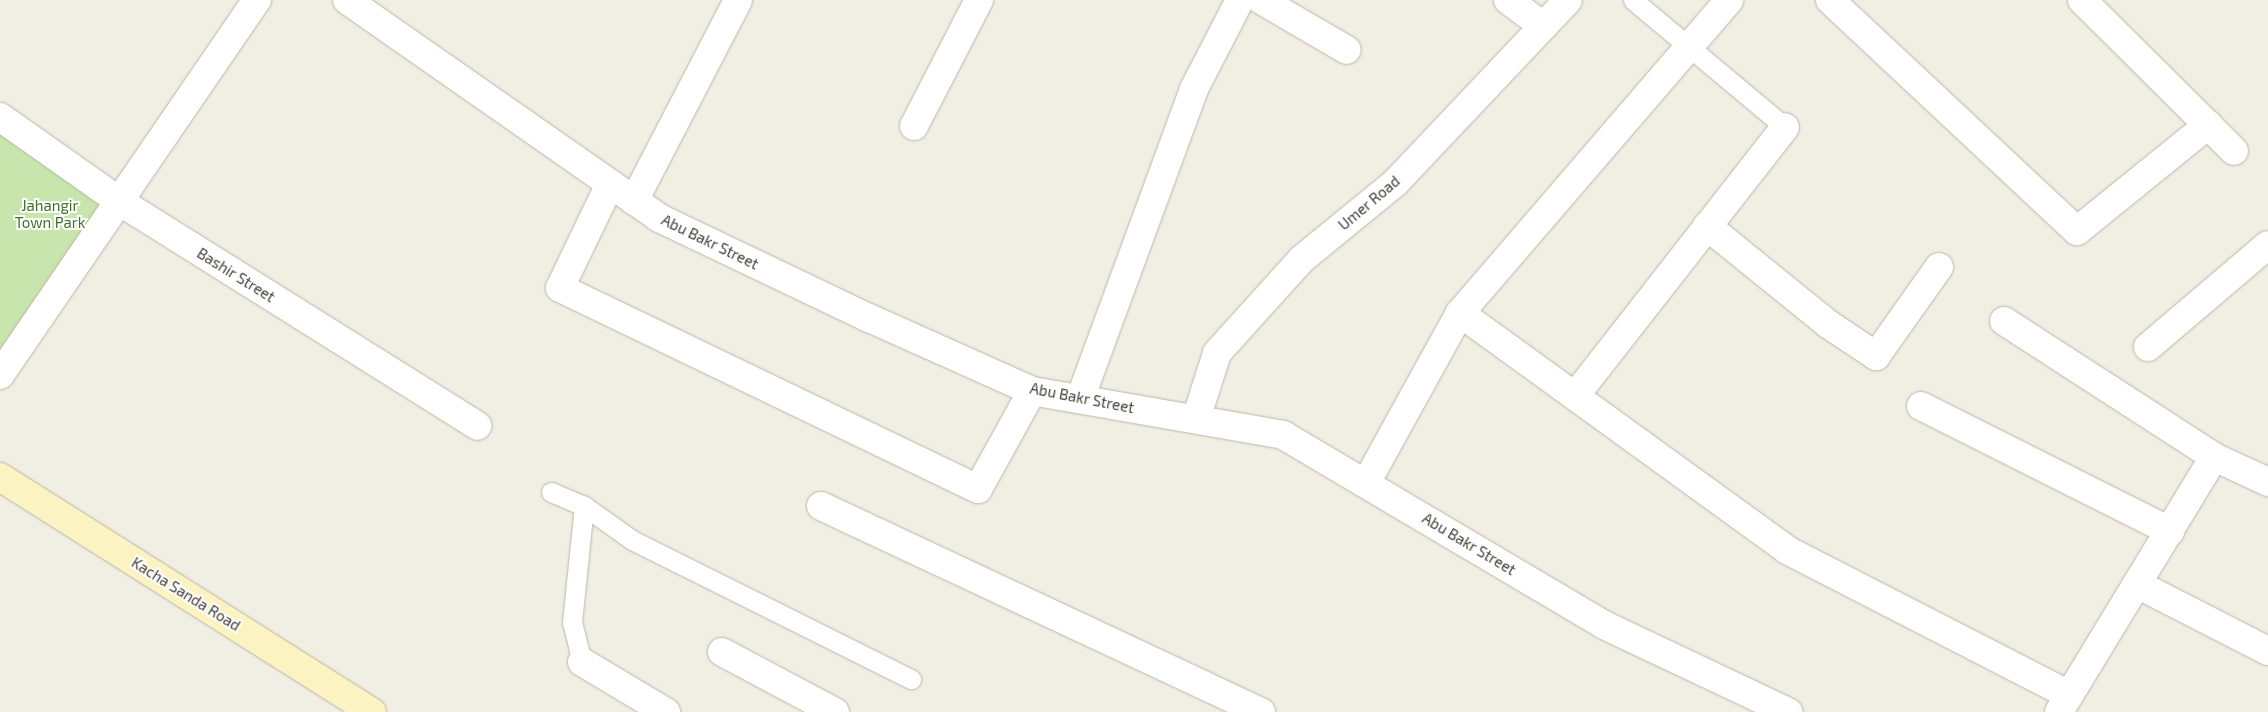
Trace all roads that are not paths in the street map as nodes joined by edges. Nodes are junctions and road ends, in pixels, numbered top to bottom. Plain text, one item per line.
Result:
1 (257, 0) edge
2 (348, 0) edge
3 (738, 0) edge
4 (979, 0) edge
5 (1240, 0) edge
6 (1260, 0) edge
7 (1508, 0) edge
8 (1568, 0) edge
9 (1633, 0) edge
10 (1728, 0) edge
11 (1830, 0) edge
12 (2082, 0) edge
13 (1543, 26) junction
14 (1688, 47) junction
15 (1347, 50) dead end
16 (0, 117) edge
17 (2208, 125) junction
18 (914, 126) dead end
19 (1785, 127) joint
20 (2234, 151) dead end
21 (610, 184) junction
22 (119, 201) junction
23 (634, 201) junction
24 (1707, 226) junction
25 (2268, 245) edge
26 (1939, 266) dead end
27 (1460, 313) junction
28 (2004, 321) dead end
29 (2148, 348) dead end
30 (0, 375) edge
31 (1032, 390) junction
32 (1575, 396) junction
33 (1080, 399) junction
34 (1921, 406) dead end
35 (1196, 419) junction
36 (477, 426) dead end
37 (2214, 458) junction
38 (0, 477) edge
39 (2268, 482) edge
40 (1366, 483) junction
41 (551, 492) dead end
42 (584, 506) junction
43 (821, 506) dead end
44 (2170, 531) junction
45 (2137, 584) junction
46 (2268, 651) edge
47 (722, 652) dead end
48 (582, 662) joint
49 (912, 679) dead end
50 (2064, 704) edge
51 (372, 712) edge
52 (666, 712) edge
53 (835, 712) edge
54 (1261, 712) edge
55 (1788, 712) edge

1 - 22 street
2 - 21 street, Abu Bakr Street
3 - 23 street
4 - 18 street
5 - 33 street
6 - 15 street
7 - 13 street
8 - 13 street, Umer Road
9 - 14 lane
10 - 14 street
11 - 17 street
12 - 17 street
13 - 35 street, Umer Road
14 - 19 lane
14 - 27 street
16 - 22 street, Bashir Street
17 - 20 street
19 - 24 street
21 - 23 street, Abu Bakr Street
21 - 31 street
22 - 30 street
22 - 36 street, Bashir Street
23 - 31 street, Abu Bakr Street
24 - 26 street
24 - 32 street
25 - 29 street
27 - 32 street
27 - 40 street
28 - 37 street
31 - 33 street, Abu Bakr Street
32 - 50 street
33 - 35 street, Abu Bakr Street
34 - 44 street
35 - 40 street, Abu Bakr Street
37 - 39 street
37 - 44 street
38 - 51 main road, Kacha Sanda Road
40 - 55 street, Abu Bakr Street
41 - 42 lane
42 - 48 lane
42 - 49 lane
43 - 54 street
44 - 45 street
45 - 46 street
45 - 50 street
47 - 53 street
48 - 52 street

